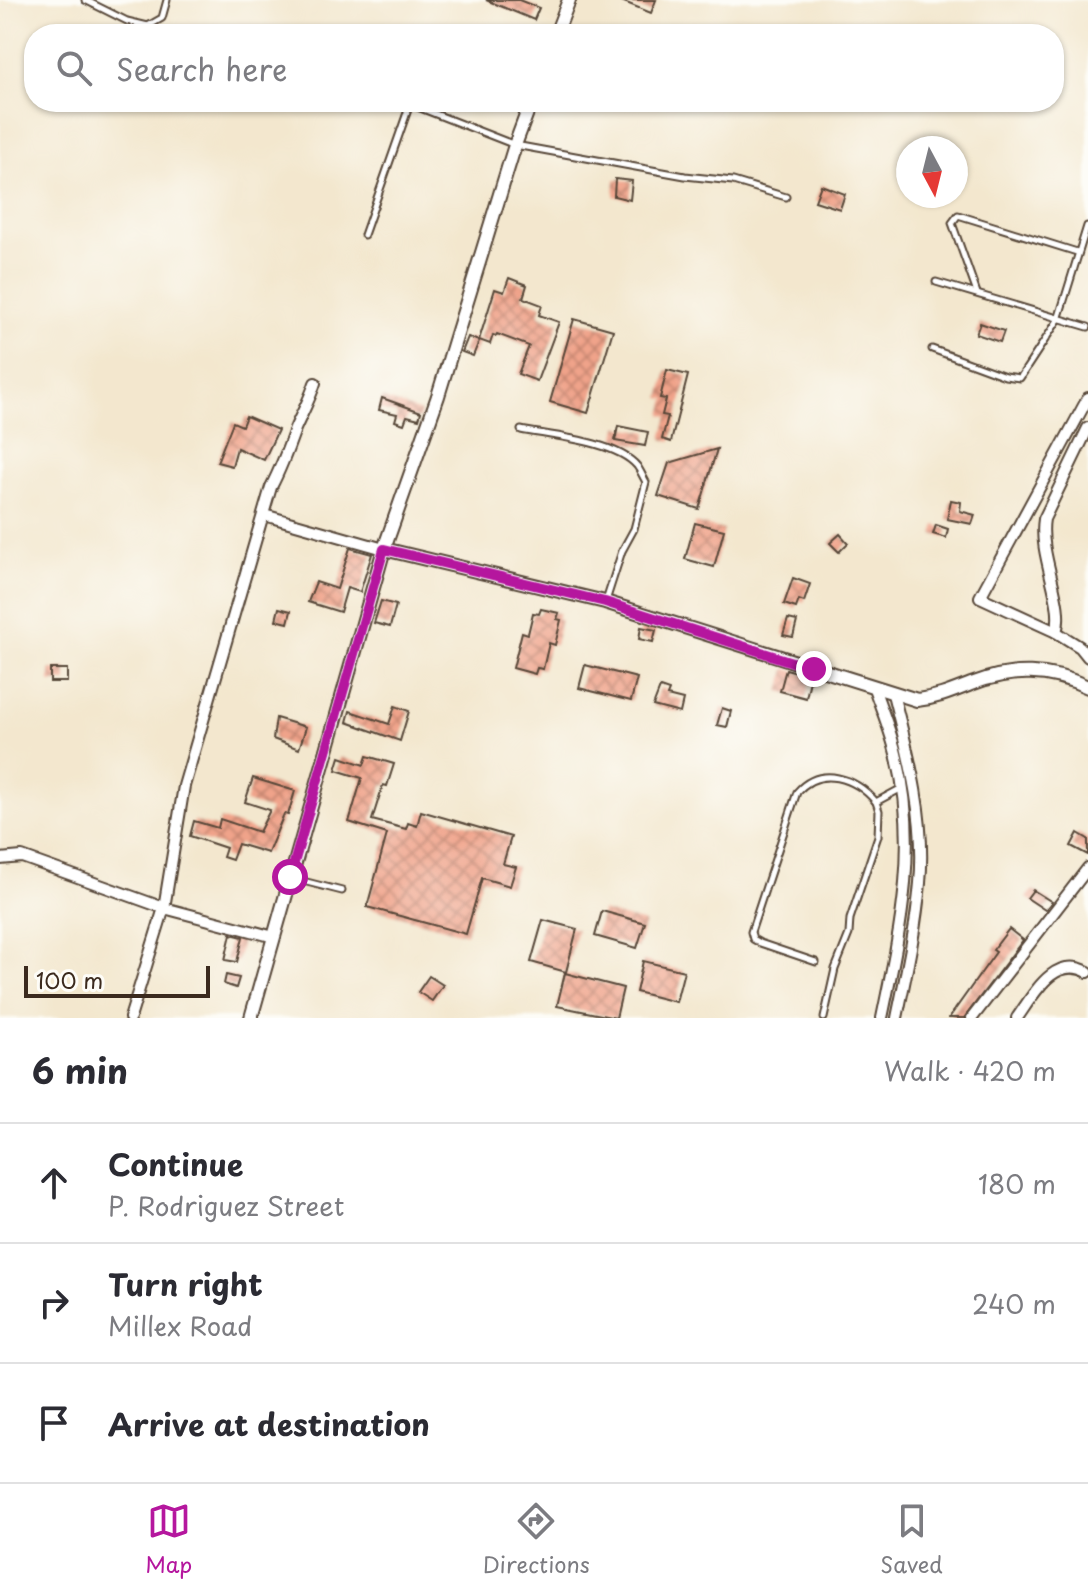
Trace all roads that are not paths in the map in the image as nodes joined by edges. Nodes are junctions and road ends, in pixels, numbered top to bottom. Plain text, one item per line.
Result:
1 (85, 0) edge
2 (167, 0) edge
3 (569, 0) edge
4 (140, 24) edge
5 (152, 24) edge
6 (560, 24) edge
7 (407, 112) edge
8 (430, 112) edge
9 (527, 112) edge
10 (515, 145) junction
11 (786, 197) dead end
12 (1087, 226) edge
13 (364, 235) dead end
14 (1077, 252) junction
15 (936, 282) dead end
16 (977, 293) junction
17 (1058, 320) junction
18 (1088, 327) edge
19 (932, 349) dead end
20 (315, 383) dead end
21 (1088, 398) edge
22 (1088, 428) edge
23 (521, 430) dead end
24 (264, 515) junction
25 (384, 549) junction
26 (605, 602) junction
27 (1056, 632) junction
28 (1088, 657) edge
29 (1088, 687) edge
30 (874, 688) junction
31 (893, 694) junction
32 (902, 788) junction
33 (876, 802) junction
34 (0, 859) edge
35 (1088, 868) edge
36 (290, 877) junction
37 (342, 891) dead end
38 (164, 908) junction
39 (274, 937) junction
40 (816, 962) dead end
41 (1088, 972) edge
42 (1023, 1016) edge
43 (130, 1018) edge
44 (251, 1018) edge
45 (824, 1018) edge
46 (882, 1018) edge
47 (897, 1018) edge
48 (972, 1018) edge

1 - 4 lane
2 - 5 lane
3 - 6 street
7 - 13 lane
8 - 10 lane
9 - 10 street
10 - 11 lane
10 - 25 street
12 - 14 lane
14 - 16 lane
14 - 17 lane
15 - 16 lane
16 - 17 lane
17 - 18 lane
17 - 19 lane
20 - 24 street
21 - 27 street
22 - 27 street
23 - 26 lane
24 - 25 street
24 - 38 street
25 - 26 street
25 - 36 street
26 - 30 street
27 - 28 street
29 - 31 street
30 - 31 street
30 - 32 street
31 - 47 street
32 - 33 lane
32 - 46 street
33 - 40 lane
33 - 45 lane
34 - 38 street
35 - 48 street
36 - 37 lane
36 - 39 street
38 - 39 street
38 - 43 street
39 - 44 street
41 - 42 street

